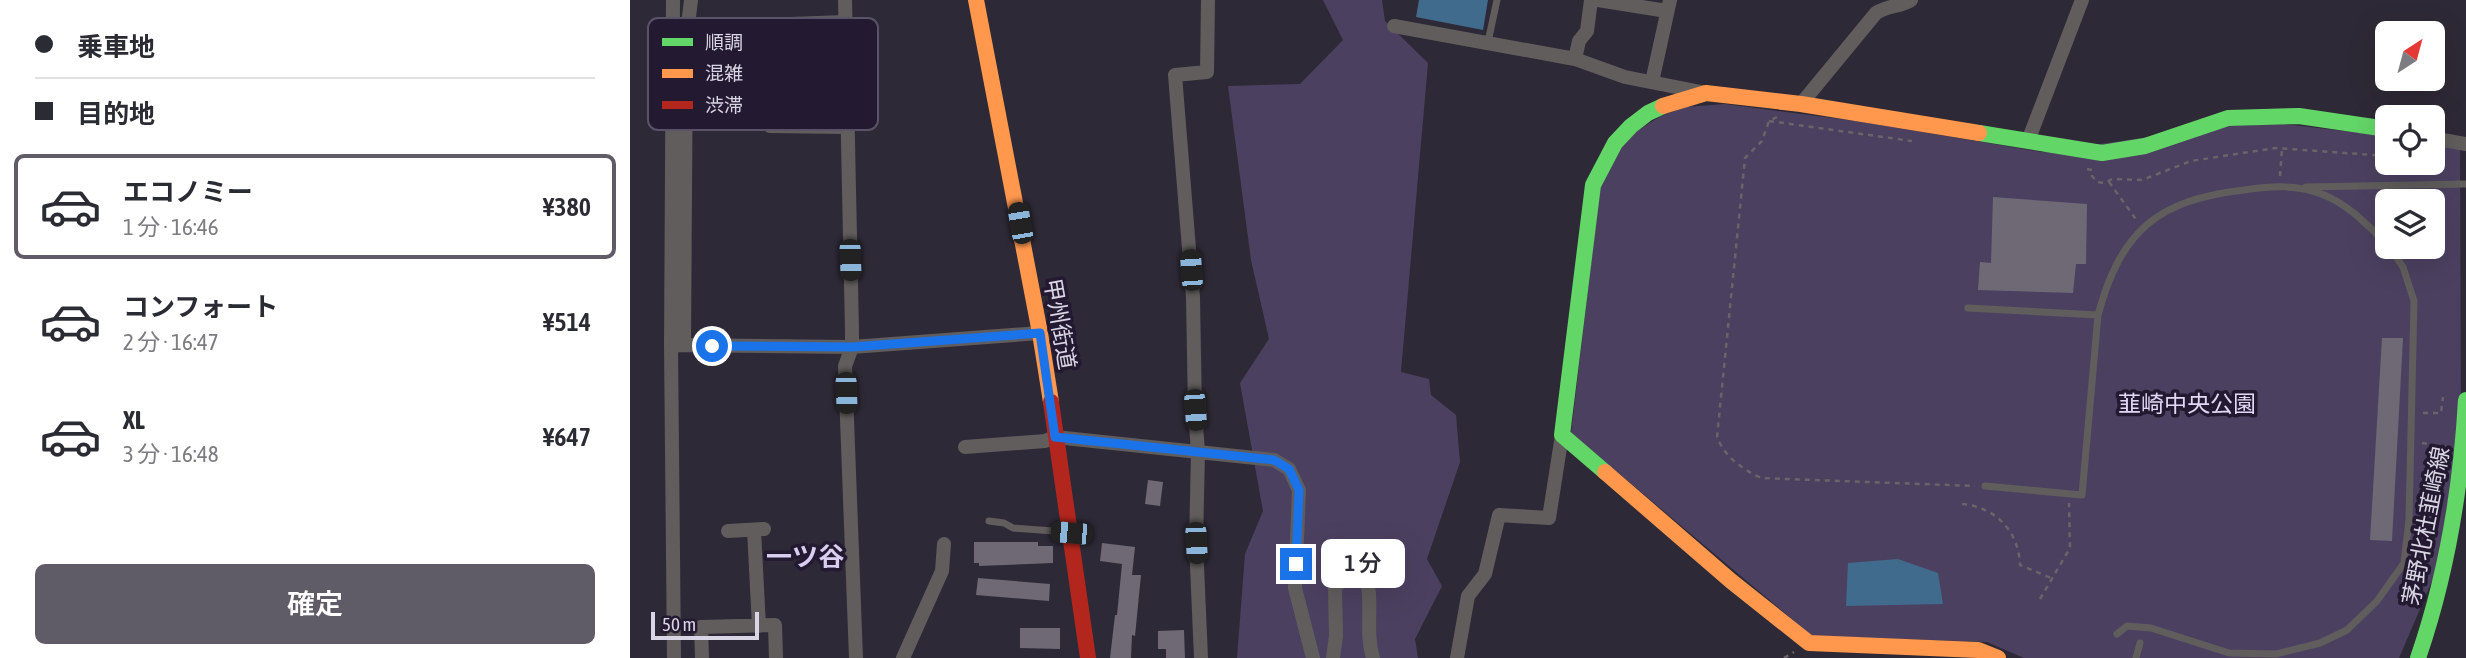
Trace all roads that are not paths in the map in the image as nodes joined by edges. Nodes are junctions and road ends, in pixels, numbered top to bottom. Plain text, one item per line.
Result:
1 (673, 0) edge
2 (691, 0) edge
3 (845, 0) edge
4 (976, 0) edge
5 (1208, 0) edge
6 (1497, 0) edge
7 (1591, 0) edge
8 (1598, 0) edge
9 (1911, 0) edge
10 (2082, 0) edge
11 (1669, 6) edge
12 (673, 18) edge
13 (689, 18) edge
14 (845, 18) edge
15 (1394, 26) dead end
16 (1488, 42) junction
17 (1575, 60) junction
18 (1652, 82) junction
19 (1706, 93) junction
20 (1801, 104) junction
21 (2375, 127) edge
22 (675, 130) edge
23 (684, 130) edge
24 (847, 130) edge
25 (2445, 140) edge
26 (2028, 141) junction
27 (2466, 144) edge
28 (2466, 184) edge
29 (2295, 187) junction
30 (2375, 232) edge
31 (2398, 259) edge
32 (1968, 308) dead end
33 (2098, 315) junction
34 (1040, 333) junction
35 (678, 345) junction
36 (852, 347) junction
37 (2466, 400) edge
38 (1562, 435) junction
39 (1055, 437) junction
40 (965, 447) dead end
41 (2465, 450) edge
42 (1198, 452) junction
43 (1580, 452) junction
44 (1559, 454) junction
45 (1985, 486) road end
46 (989, 521) dead end
47 (728, 531) dead end
48 (1071, 533) junction
49 (944, 544) dead end
50 (759, 625) junction
51 (2117, 634) dead end
52 (2140, 643) dead end
53 (1845, 652) edge
54 (674, 658) edge
55 (702, 658) edge
56 (776, 658) edge
57 (856, 658) edge
58 (903, 658) edge
59 (1088, 658) edge
60 (1201, 658) edge
61 (1313, 658) edge
62 (1333, 658) edge
63 (1373, 658) edge
64 (1457, 658) edge
65 (1998, 658) edge
66 (2136, 658) edge
67 (2418, 658) edge

1 - 12 street
2 - 13 street
3 - 14 street
4 - 34 main road, 甲州街道
5 - 42 street
6 - 16 lane
7 - 17 street
8 - 11 street
9 - 20 street
10 - 26 street
11 - 18 street
15 - 16 street
16 - 17 street
17 - 18 street
18 - 19 street
19 - 20 main road
19 - 38 main road
20 - 26 main road
21 - 26 main road
22 - 35 street
23 - 35 street
24 - 36 street
25 - 27 street
28 - 29 lane
29 - 30 lane
29 - 33 lane
31 - 51 lane
32 - 33 lane
33 - 45 lane
34 - 36 street
34 - 39 main road, 甲州街道
35 - 36 street
35 - 54 street
36 - 57 street
37 - 41 main road, 茅野北杜韮崎線
38 - 43 main road
38 - 44 street
39 - 40 street
39 - 42 street
39 - 48 main road, 甲州街道
41 - 67 main road, 茅野北杜韮崎線
42 - 60 street
42 - 61 street
43 - 44 street
43 - 53 main road
44 - 64 street
46 - 48 lane
47 - 50 street
48 - 59 main road, 甲州街道
49 - 58 street
50 - 55 street
50 - 56 street
52 - 66 lane
53 - 65 main road
62 - 63 street

